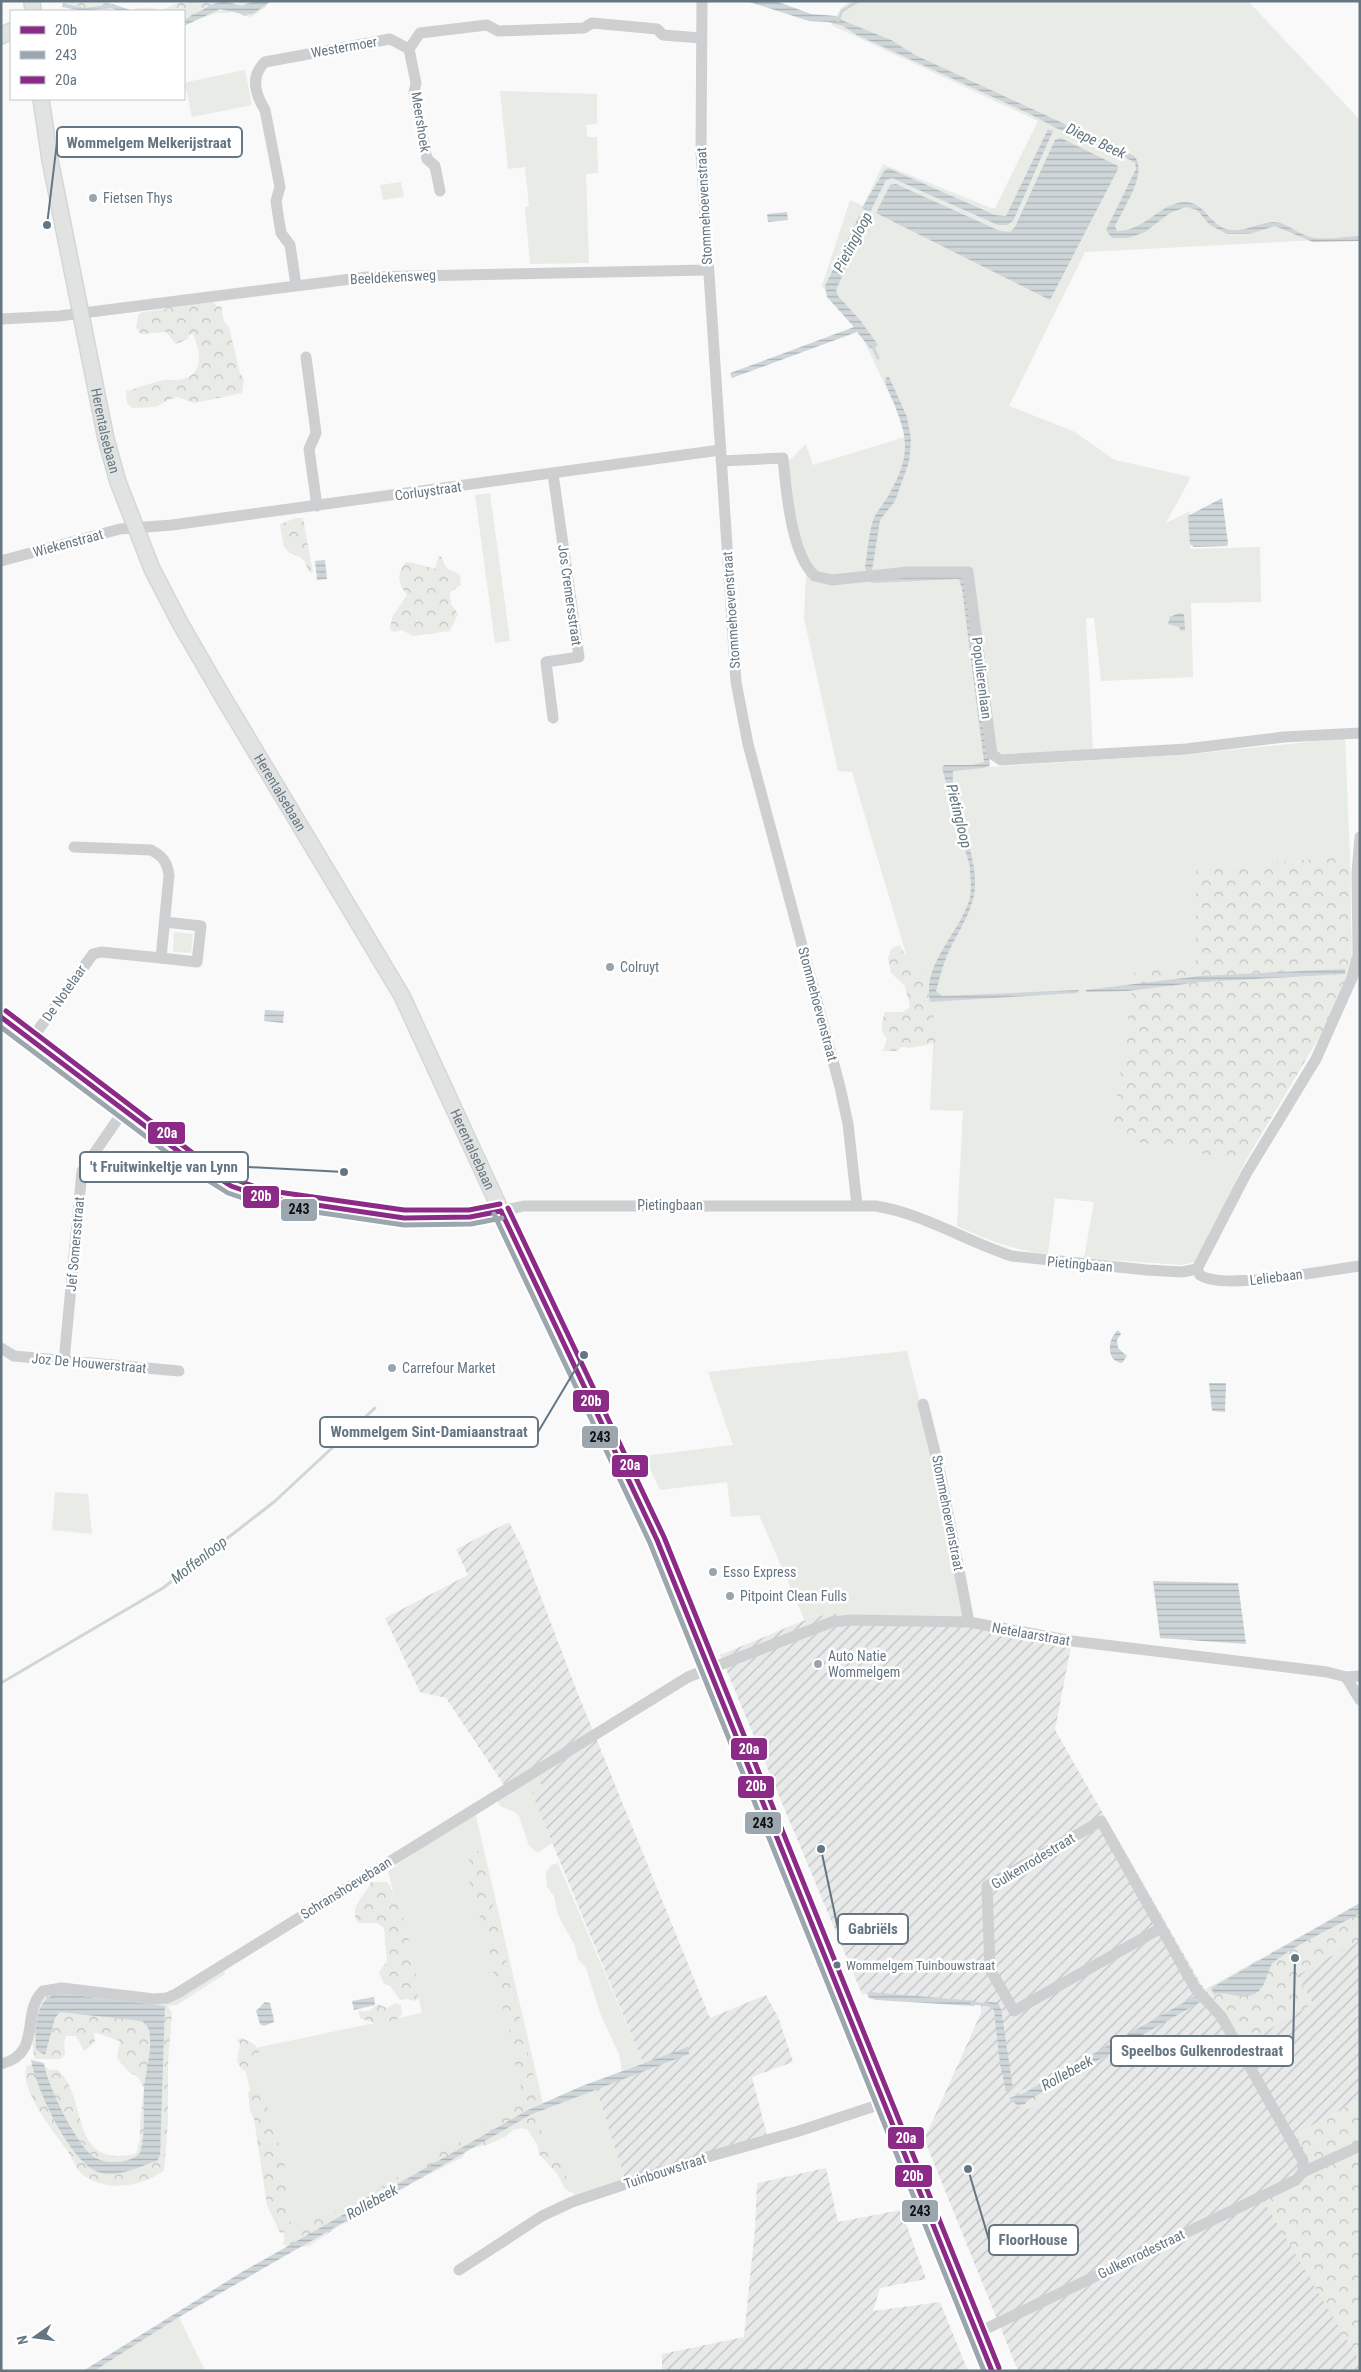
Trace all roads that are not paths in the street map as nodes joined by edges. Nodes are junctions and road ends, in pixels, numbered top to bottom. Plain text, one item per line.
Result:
1 (702, 1) edge
2 (701, 38) junction
3 (409, 49) junction
4 (41, 100) edge
5 (440, 192) dead end
6 (708, 270) junction
7 (296, 284) junction
8 (80, 312) junction
9 (1, 319) edge
10 (306, 357) dead end
11 (721, 456) junction
12 (553, 474) junction
13 (317, 506) junction
14 (136, 528) junction
15 (1, 561) edge
16 (553, 718) dead end
17 (1360, 733) edge
18 (1360, 837) edge
19 (74, 847) dead end
20 (165, 922) junction
21 (161, 958) junction
22 (1, 1017) edge
23 (31, 1040) junction
24 (124, 1110) junction
25 (857, 1205) junction
26 (501, 1211) junction
27 (1360, 1266) edge
28 (1197, 1269) junction
29 (1, 1348) edge
30 (64, 1361) junction
31 (179, 1371) dead end
32 (923, 1404) dead end
33 (969, 1622) junction
34 (710, 1670) junction
35 (1360, 1676) edge
36 (1346, 1678) junction
37 (1360, 1700) edge
38 (1161, 1928) junction
39 (1, 2064) edge
40 (884, 2103) junction
41 (1360, 2146) edge
42 (1303, 2172) junction
43 (459, 2270) dead end
44 (977, 2333) junction
45 (992, 2371) edge

1 - 2 street, Stommehoevenstraat
2 - 3 street
2 - 6 street, Stommehoevenstraat
3 - 5 street, Meershoek
3 - 7 street, Westermoer
4 - 8 main road, Herentalsebaan
6 - 7 street, Beeldekensweg
6 - 11 street, Stommehoevenstraat
7 - 8 street, Beeldekensweg
8 - 9 street, Beeldekensweg
8 - 14 main road, Herentalsebaan
10 - 13 street
11 - 12 street, Corluystraat
11 - 17 street, Populierenlaan
11 - 25 street, Stommehoevenstraat
12 - 13 street, Corluystraat
12 - 16 street, Jos Cremersstraat
13 - 14 street, Corluystraat
14 - 15 street, Wiekenstraat
14 - 26 main road, Herentalsebaan
18 - 28 street
19 - 20 street
20 - 21 street
20 - 21 street, De Notelaar
21 - 23 street, De Notelaar
22 - 23 main road
23 - 24 main road
24 - 26 main road
24 - 30 street, Jef Somersstraat
25 - 26 street, Pietingbaan
25 - 28 street, Pietingbaan
26 - 34 main road, Herentalsebaan
27 - 28 street, Leliebaan
29 - 30 street, Joz De Houwerstraat
30 - 31 street, Joz De Houwerstraat
32 - 33 street, Stommehoevenstraat
33 - 34 street, Netelaarstraat
33 - 36 street, Netelaarstraat
34 - 39 street, Schranshoevebaan
34 - 40 main road, Herentalsebaan
35 - 36 street, Netelaarstraat
36 - 37 street
38 - 38 street, Gulkenrodestraat
38 - 42 street, Gulkenrodestraat
40 - 43 street, Tuinbouwstraat
40 - 44 main road, Herentalsebaan
41 - 42 street, Gulkenrodestraat
42 - 44 street, Gulkenrodestraat
44 - 45 main road, Herentalsebaan

